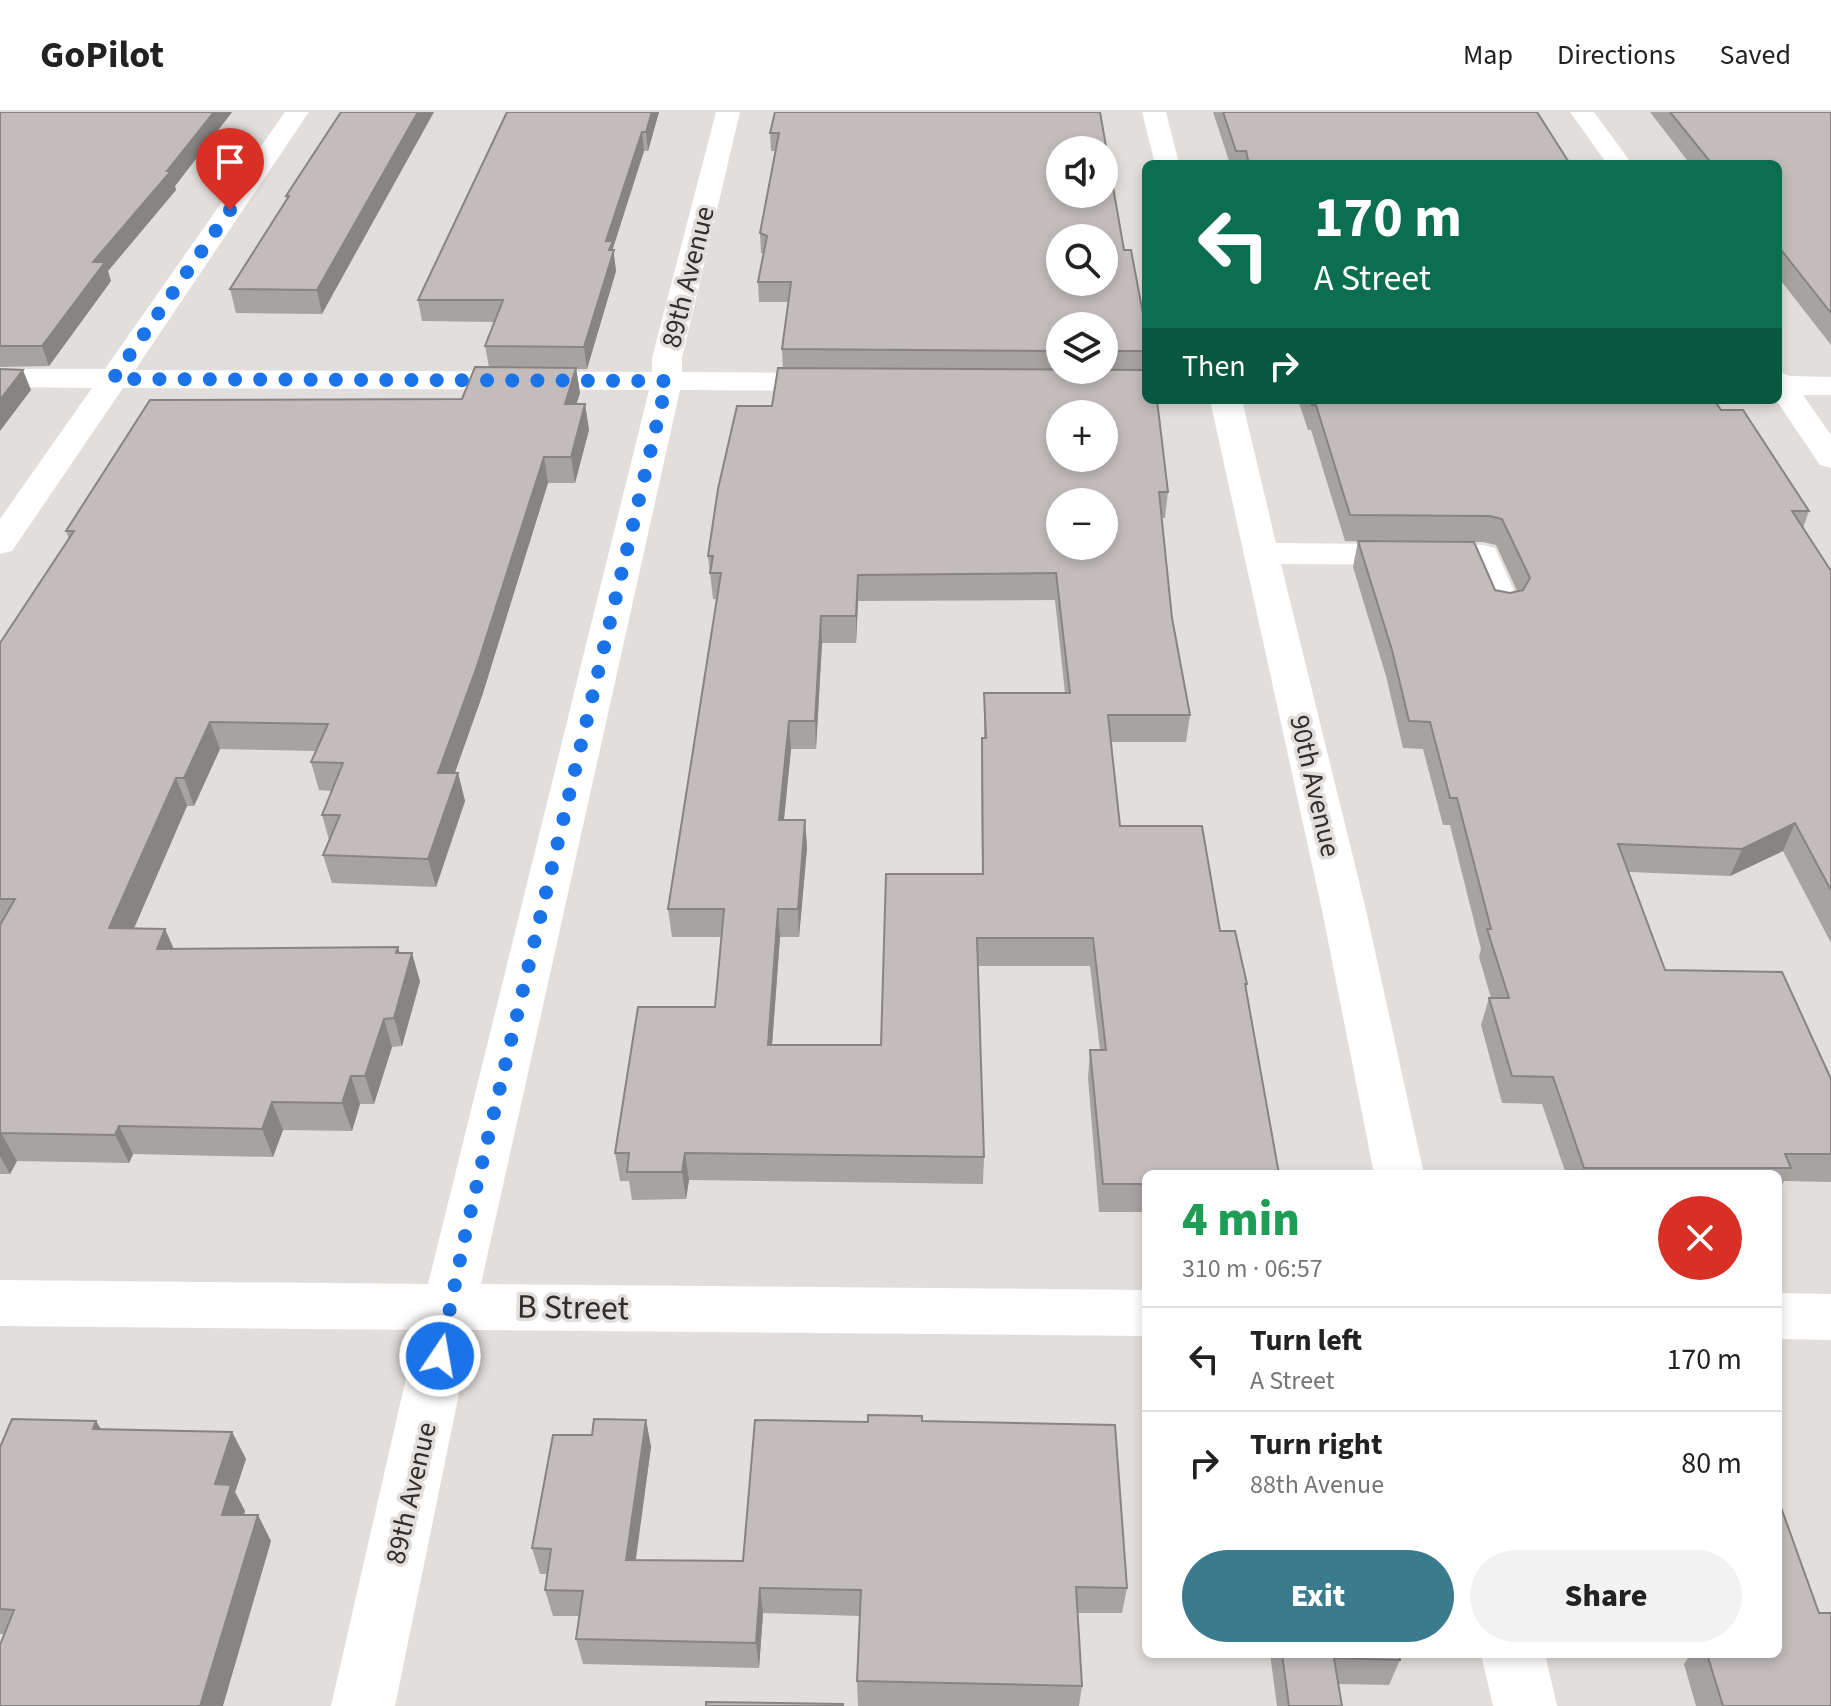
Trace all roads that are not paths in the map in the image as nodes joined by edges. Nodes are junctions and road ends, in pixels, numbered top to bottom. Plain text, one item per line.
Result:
1 (297, 112) edge
2 (728, 112) edge
3 (1154, 112) edge
4 (1582, 112) edge
5 (1166, 160) edge
6 (1617, 160) edge
7 (0, 378) edge
8 (113, 379) junction
9 (667, 381) junction
10 (863, 382) edge
11 (1782, 384) edge
12 (1831, 386) edge
13 (1782, 388) edge
14 (1227, 404) edge
15 (1831, 458) edge
16 (0, 544) edge
17 (1261, 553) junction
18 (1502, 605) edge
19 (1398, 1170) edge
20 (0, 1303) edge
21 (451, 1306) junction
22 (1142, 1313) edge
23 (1782, 1316) edge
24 (1831, 1317) edge
25 (1514, 1658) edge
26 (363, 1706) edge
27 (1525, 1706) edge

1 - 8 street
2 - 9 street, 89th Avenue
3 - 5 street
4 - 6 street
7 - 8 street
8 - 9 street
8 - 16 street
9 - 10 street
9 - 21 street, 89th Avenue
11 - 12 street
13 - 15 street
14 - 17 street, 90th Avenue
17 - 18 street
17 - 19 street, 90th Avenue
20 - 21 street, B Street
21 - 22 street, B Street
21 - 26 street, 89th Avenue
23 - 24 street
25 - 27 street

